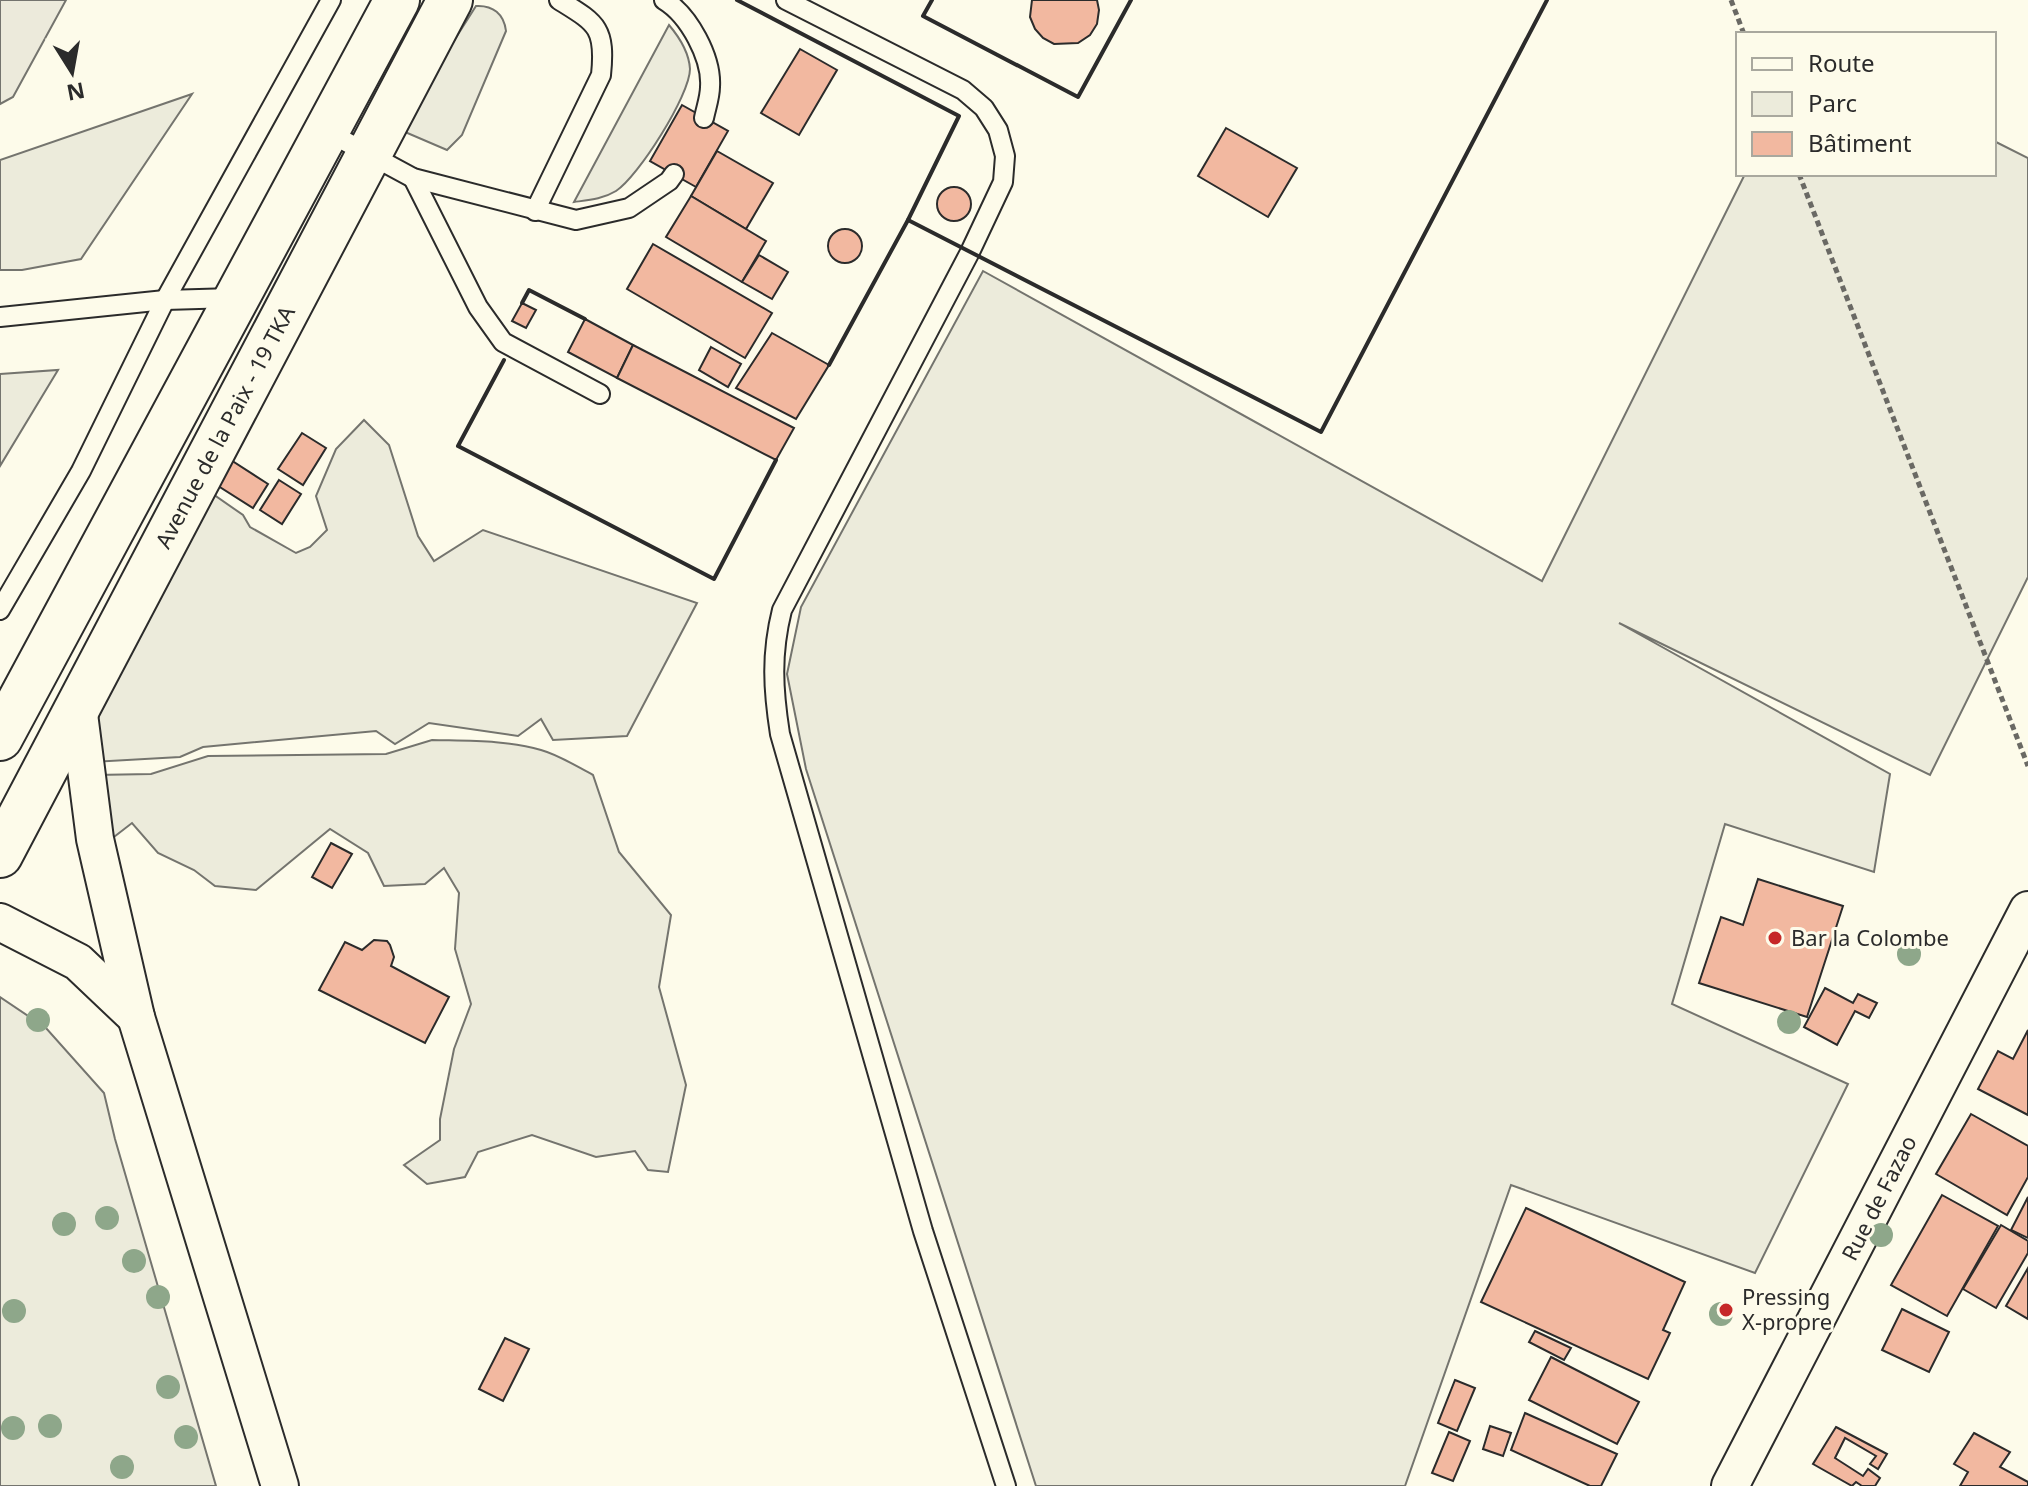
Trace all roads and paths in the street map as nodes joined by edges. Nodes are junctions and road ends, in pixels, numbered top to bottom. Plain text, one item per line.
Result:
1 (331, 0) edge
2 (397, 0) edge
3 (450, 0) edge
4 (559, 0) edge
5 (664, 0) edge
6 (786, 0) edge
7 (1731, 0) edge
8 (1743, 32) edge
9 (704, 118) dead end
10 (326, 131) junction
11 (369, 155) junction
12 (674, 174) dead end
13 (1800, 176) edge
14 (413, 178) junction
15 (535, 211) junction
16 (236, 298) junction
17 (165, 300) junction
18 (0, 317) edge
19 (600, 394) dead end
20 (0, 610) edge
21 (78, 706) junction
22 (0, 738) edge
23 (2028, 766) edge
24 (0, 855) edge
25 (2028, 910) edge
26 (0, 922) edge
27 (136, 1017) junction
28 (1740, 1483) edge
29 (280, 1486) edge
30 (1006, 1486) edge

1 - 17 lane
2 - 10 main road
3 - 11 main road, Avenue de la Paix - 19 TKA
4 - 15 lane
5 - 9 lane
6 - 30 lane
7 - 8 path
10 - 11 lane
10 - 16 main road
11 - 14 lane
11 - 21 main road, Avenue de la Paix - 19 TKA
12 - 15 lane
13 - 23 path
14 - 15 lane
14 - 19 lane
16 - 17 lane
16 - 22 main road
17 - 18 lane
17 - 20 lane
21 - 24 main road, Avenue de la Paix - 19 TKA
21 - 27 street
25 - 28 street, Rue de Fazao
26 - 27 street
27 - 29 street

